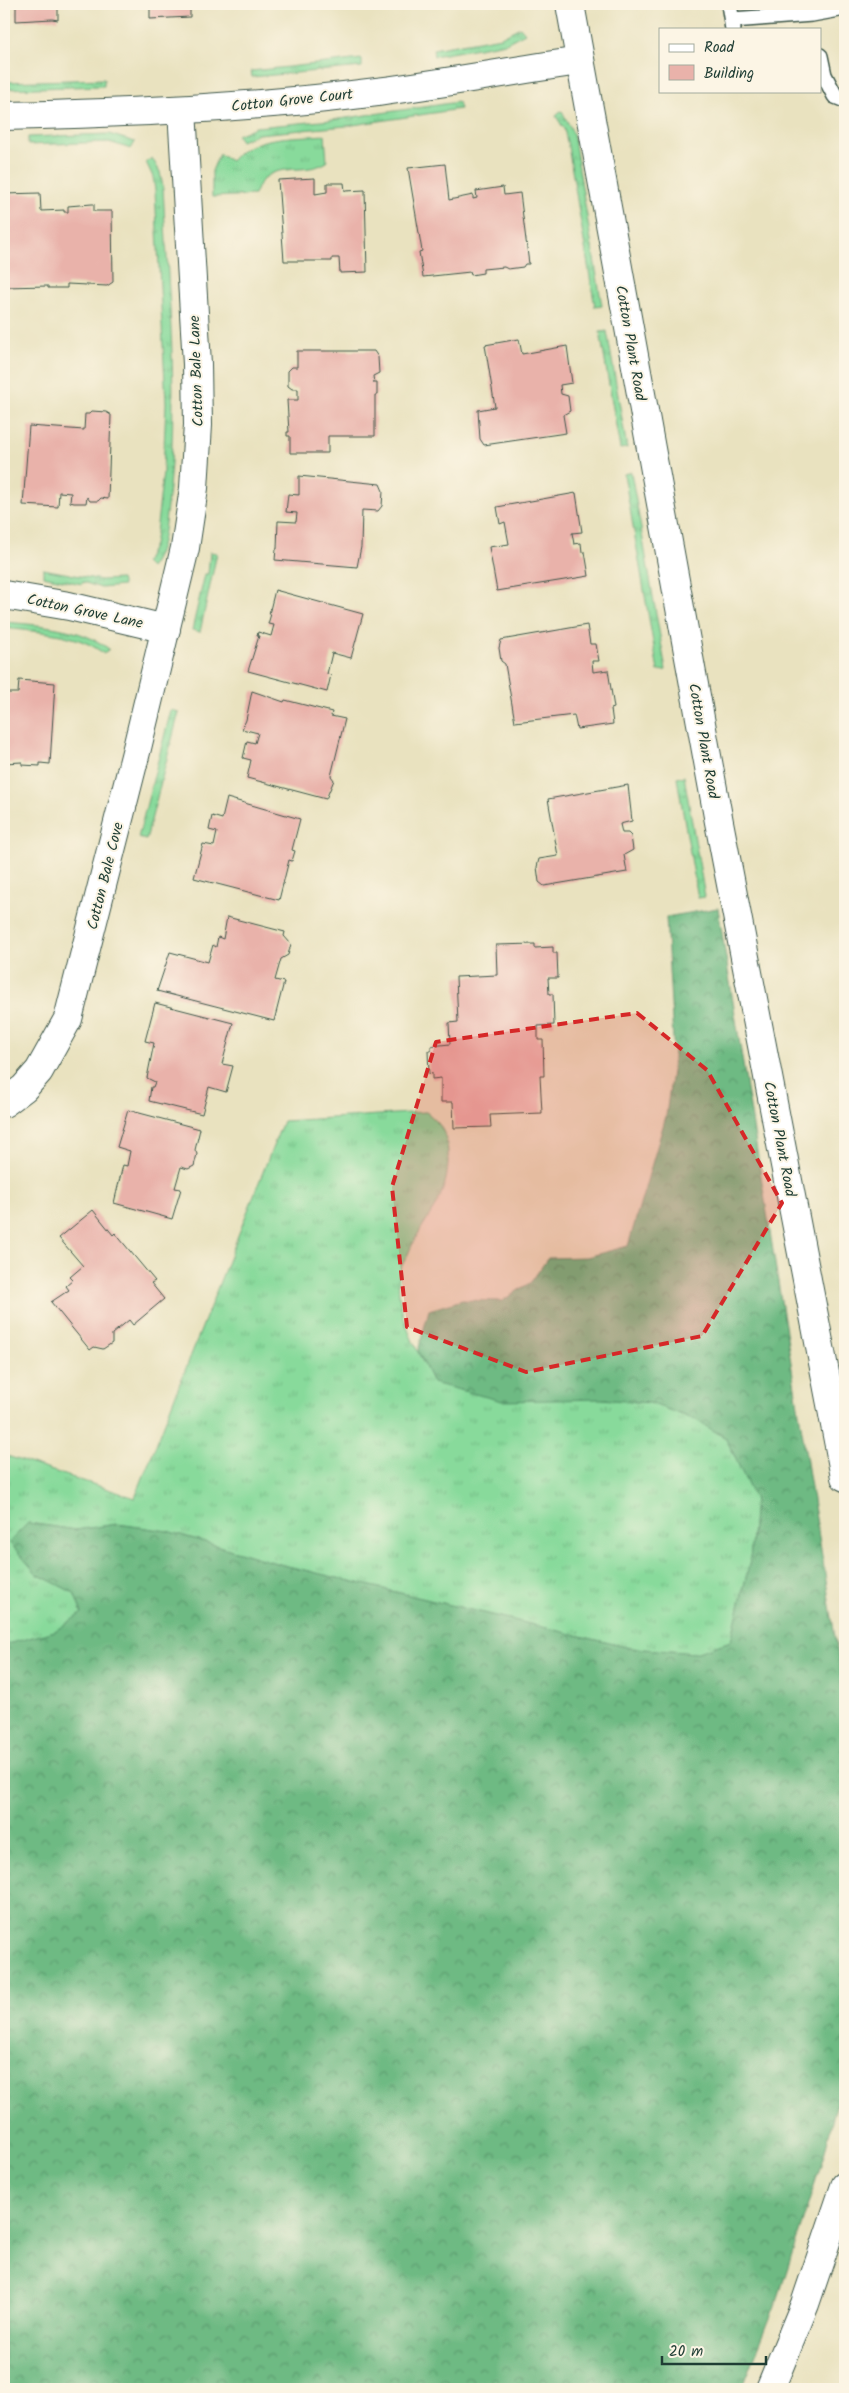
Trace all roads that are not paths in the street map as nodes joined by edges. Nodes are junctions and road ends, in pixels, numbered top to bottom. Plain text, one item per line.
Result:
1 (570, 4) edge
2 (729, 4) edge
3 (845, 8) edge
4 (812, 14) junction
5 (732, 24) edge
6 (815, 28) edge
7 (579, 61) junction
8 (822, 66) edge
9 (845, 100) edge
10 (182, 110) junction
11 (4, 116) edge
12 (4, 596) edge
13 (166, 629) junction
14 (4, 1103) edge
15 (845, 1477) edge
16 (845, 2186) edge
17 (770, 2389) edge

1 - 7 street, Cotton Plant Road
2 - 5 lane
3 - 4 lane
4 - 5 lane
4 - 6 lane
7 - 10 street, Cotton Grove Court
7 - 15 street, Cotton Plant Road
8 - 9 lane
10 - 11 street, Cotton Grove Court
10 - 13 street, Cotton Bale Lane
12 - 13 street, Cotton Grove Lane
13 - 14 street, Cotton Bale Cove
16 - 17 street

